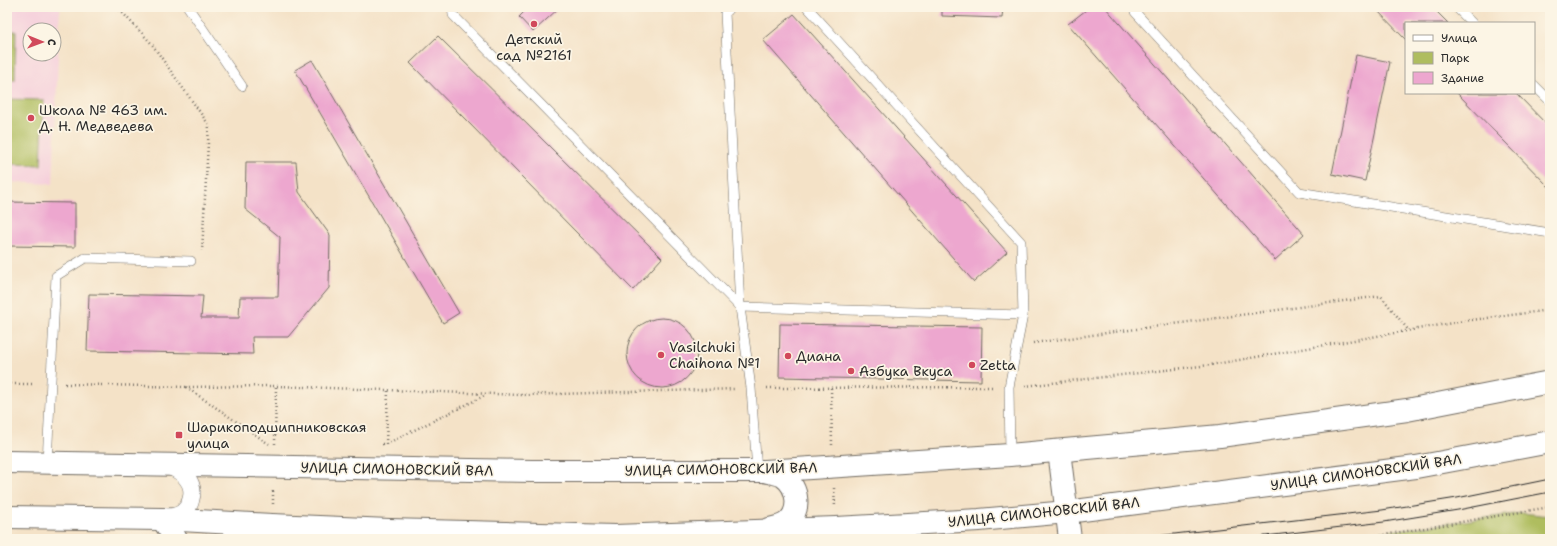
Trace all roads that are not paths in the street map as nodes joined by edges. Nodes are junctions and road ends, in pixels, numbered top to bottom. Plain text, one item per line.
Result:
1 (188, 7) edge
2 (452, 7) edge
3 (807, 7) edge
4 (1456, 7) edge
5 (726, 9) edge
6 (1135, 12) dead end
7 (1471, 22) edge
8 (242, 86) dead end
9 (1535, 86) edge
10 (1550, 101) edge
11 (1550, 233) edge
12 (191, 261) road end
13 (740, 307) junction
14 (1023, 315) junction
15 (1550, 382) edge
16 (1550, 442) edge
17 (1059, 451) junction
18 (1010, 456) junction
19 (7, 462) edge
20 (47, 463) junction
21 (164, 464) junction
22 (761, 471) junction
23 (1067, 512) junction
24 (7, 516) edge
25 (162, 519) junction
26 (767, 530) junction
27 (242, 532) edge
28 (176, 539) edge
29 (1070, 539) edge

1 - 8 lane
2 - 13 lane
3 - 14 lane
4 - 7 lane
5 - 13 lane
6 - 11 lane
9 - 10 lane
12 - 20 lane
13 - 14 lane
13 - 22 lane
14 - 18 lane
15 - 17 main road, УЛИЦА СИМОНОВСКИЙ ВАЛ
16 - 23 main road, УЛИЦА СИМОНОВСКИЙ ВАЛ
17 - 18 main road, УЛИЦА СИМОНОВСКИЙ ВАЛ
17 - 23 main road
18 - 22 main road, УЛИЦА СИМОНОВСКИЙ ВАЛ
19 - 20 main road, УЛИЦА СИМОНОВСКИЙ ВАЛ
20 - 21 main road, УЛИЦА СИМОНОВСКИЙ ВАЛ
21 - 22 main road, УЛИЦА СИМОНОВСКИЙ ВАЛ
21 - 25 street
22 - 26 main road
23 - 26 main road, УЛИЦА СИМОНОВСКИЙ ВАЛ
23 - 29 main road
24 - 25 main road, УЛИЦА СИМОНОВСКИЙ ВАЛ
25 - 27 main road, УЛИЦА СИМОНОВСКИЙ ВАЛ
25 - 28 main road
26 - 27 main road, УЛИЦА СИМОНОВСКИЙ ВАЛ

